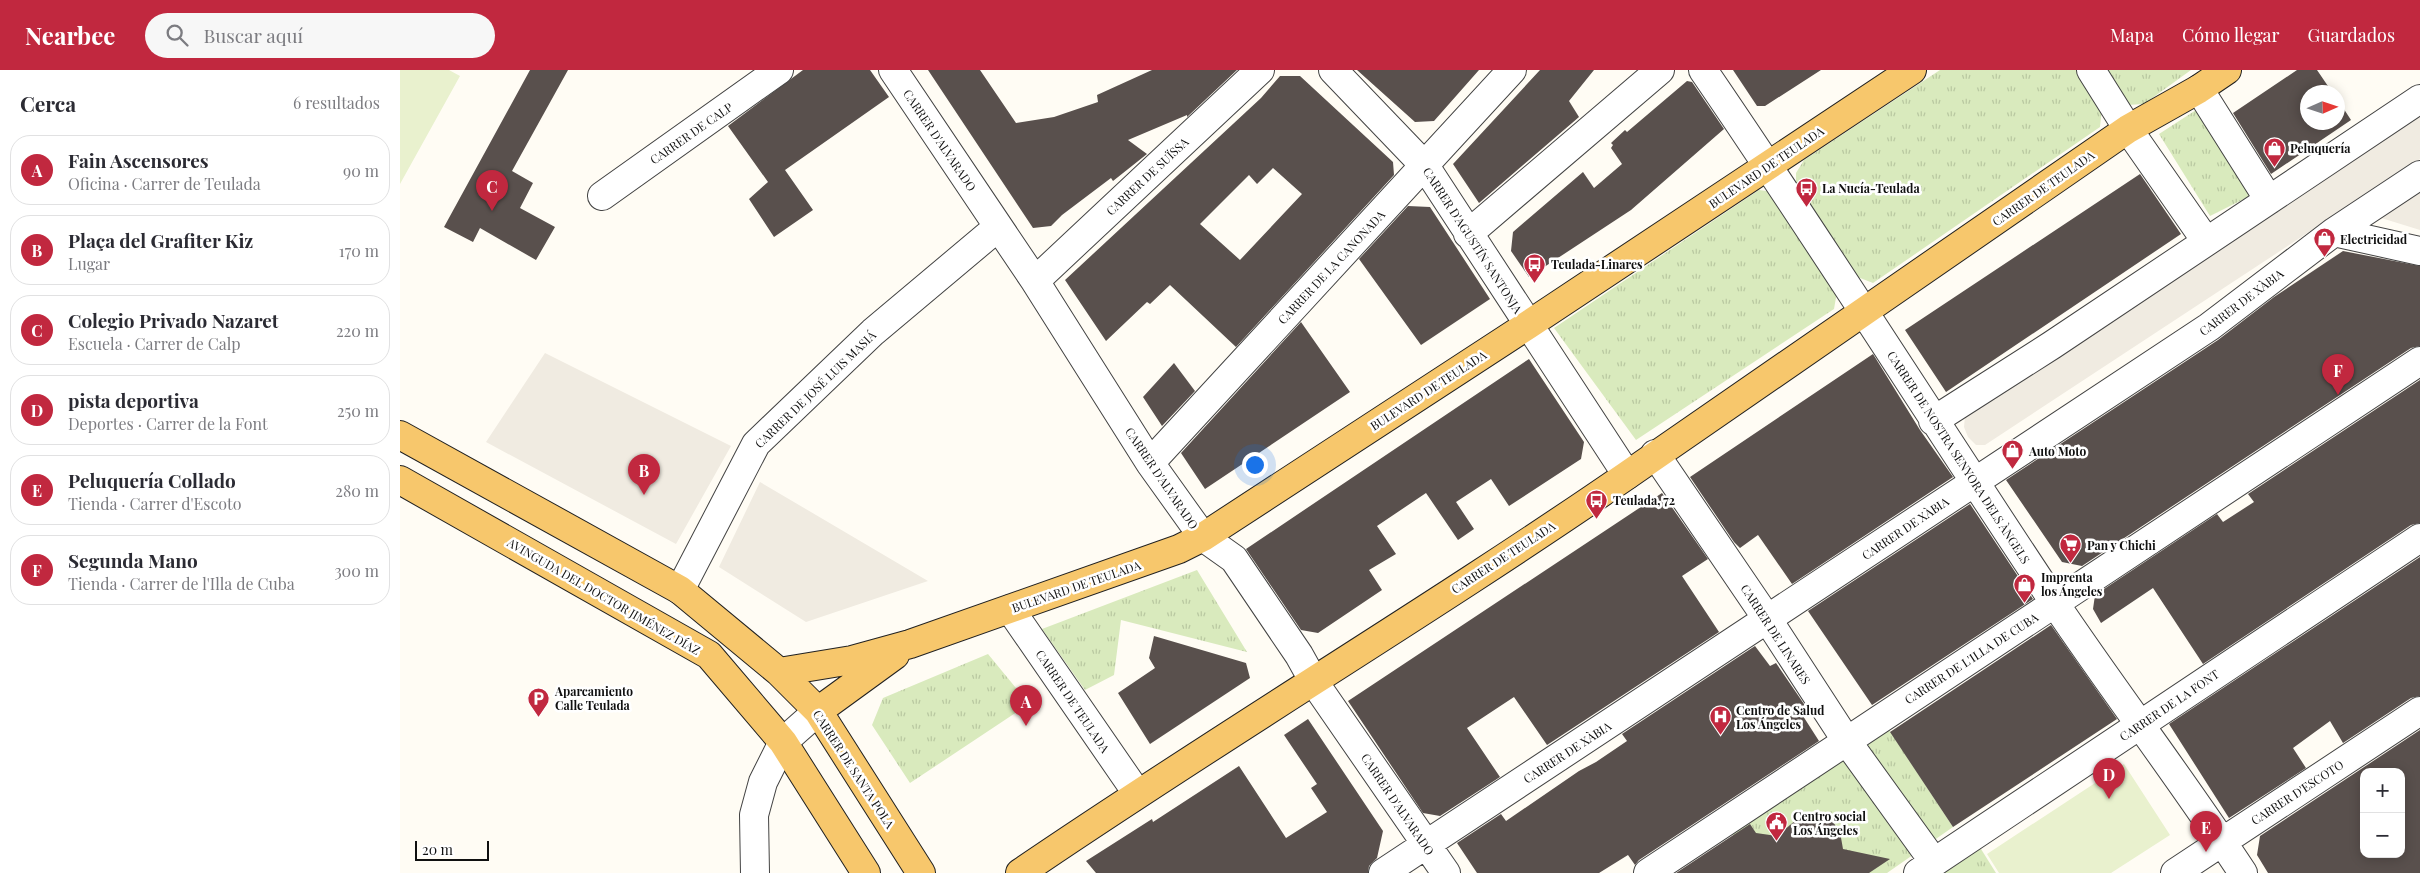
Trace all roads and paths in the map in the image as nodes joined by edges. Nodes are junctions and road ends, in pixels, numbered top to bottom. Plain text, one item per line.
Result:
1 (779, 70) edge
2 (893, 70) edge
3 (1260, 70) edge
4 (1332, 70) edge
5 (1512, 70) edge
6 (1660, 70) edge
7 (1703, 70) edge
8 (1912, 70) edge
9 (2091, 70) edge
10 (2227, 70) edge
11 (2199, 89) junction
12 (2420, 99) edge
13 (2128, 129) junction
14 (1768, 165) junction
15 (1425, 166) junction
16 (2420, 175) edge
17 (602, 196) dead end
18 (2269, 200) junction
19 (998, 227) junction
20 (2334, 232) junction
21 (1468, 234) junction
22 (2206, 241) junction
23 (2420, 251) edge
24 (1034, 281) junction
25 (1863, 312) junction
26 (1528, 325) junction
27 (2420, 361) edge
28 (1933, 421) junction
29 (400, 435) edge
30 (1655, 454) junction
31 (1150, 463) junction
32 (1627, 475) junction
33 (400, 480) edge
34 (1975, 481) junction
35 (1203, 537) junction
36 (2420, 538) edge
37 (680, 590) junction
38 (2055, 603) junction
39 (1010, 608) junction
40 (1768, 620) junction
41 (910, 644) junction
42 (779, 672) junction
43 (1314, 682) junction
44 (818, 711) junction
45 (2420, 712) edge
46 (2139, 725) junction
47 (1846, 740) junction
48 (783, 742) junction
49 (1137, 793) junction
50 (2222, 841) junction
51 (1426, 845) junction
52 (1926, 867) edge
53 (755, 873) edge
54 (866, 873) edge
55 (921, 873) edge
56 (1020, 873) edge
57 (1383, 873) edge
58 (1446, 873) edge
59 (1648, 873) edge
60 (2174, 873) edge
61 (2243, 873) edge

1 - 17 street, CARRER DE CALP
2 - 19 street, CARRER D'ALVARADO
3 - 24 street, CARRER DE SUÏSSA
4 - 15 street, CARRER D'AGUSTÍN SANTONJA
5 - 15 street, CARRER DE LA CANONADA
6 - 21 street
7 - 14 street
8 - 14 main road, BULEVARD DE TEULADA
9 - 13 street
10 - 11 main road, CARRER DE TEULADA
11 - 13 main road, CARRER DE TEULADA
11 - 18 street
12 - 18 street
13 - 22 street
13 - 25 main road, CARRER DE TEULADA
14 - 25 street
14 - 26 main road, BULEVARD DE TEULADA
15 - 21 street, CARRER D'AGUSTÍN SANTONJA
15 - 31 street, CARRER DE LA CANONADA
16 - 20 street, CARRER DE XÀBIA
18 - 22 street
19 - 24 street, CARRER D'ALVARADO
19 - 37 street, CARRER DE JOSÉ LUIS MASIÁ
20 - 23 street
20 - 34 street, CARRER DE XÀBIA
21 - 26 street, CARRER D'AGUSTÍN SANTONJA
22 - 28 street
24 - 31 street, CARRER D'ALVARADO
25 - 28 street, CARRER DE NOSTRA SENYORA DELS ÀNGELS
25 - 30 main road, CARRER DE TEULADA
26 - 32 street, CARRER D'AGUSTÍN SANTONJA
26 - 35 main road, BULEVARD DE TEULADA
27 - 38 street, CARRER DE L'ILLA DE CUBA
28 - 34 street, CARRER DE NOSTRA SENYORA DELS ÀNGELS
29 - 37 main road
30 - 32 main road, CARRER DE TEULADA
30 - 40 street, CARRER DE LINARES
31 - 35 street, CARRER D'ALVARADO
32 - 43 main road, CARRER DE TEULADA
33 - 48 main road, AVINGUDA DEL DOCTOR JIMÉNEZ DÍAZ
34 - 38 street, CARRER DE NOSTRA SENYORA DELS ÀNGELS
34 - 40 street, CARRER DE XÀBIA
35 - 39 main road, BULEVARD DE TEULADA
35 - 43 street, CARRER D'ALVARADO
36 - 46 street, CARRER DE LA FONT
37 - 42 main road
38 - 46 street, CARRER DE NOSTRA SENYORA DELS ÀNGELS
38 - 47 street, CARRER DE L'ILLA DE CUBA
39 - 41 main road, BULEVARD DE TEULADA
39 - 49 street, CARRER DE TEULADA
40 - 47 street, CARRER DE LINARES
40 - 51 street, CARRER DE XÀBIA
41 - 42 main road, BULEVARD DE TEULADA
41 - 44 main road, BULEVARD DE TEULADA
42 - 44 main road, CARRER DE SANTA POLA
43 - 49 main road, CARRER DE TEULADA
43 - 51 street, CARRER D'ALVARADO
44 - 48 street, BULEVARD DE TEULADA
44 - 55 main road, CARRER DE SANTA POLA
45 - 50 street, CARRER D'ESCOTO
46 - 50 street, CARRER DE NOSTRA SENYORA DELS ÀNGELS
46 - 52 street, CARRER DE LA FONT
47 - 52 street, CARRER DE LINARES
47 - 59 street, CARRER DE L'ILLA DE CUBA
48 - 53 street
48 - 54 main road
49 - 56 main road, CARRER DE TEULADA
50 - 60 street, CARRER D'ESCOTO
50 - 61 street, CARRER DE NOSTRA SENYORA DELS ÀNGELS
51 - 57 street, CARRER DE XÀBIA
51 - 58 street, CARRER D'ALVARADO

